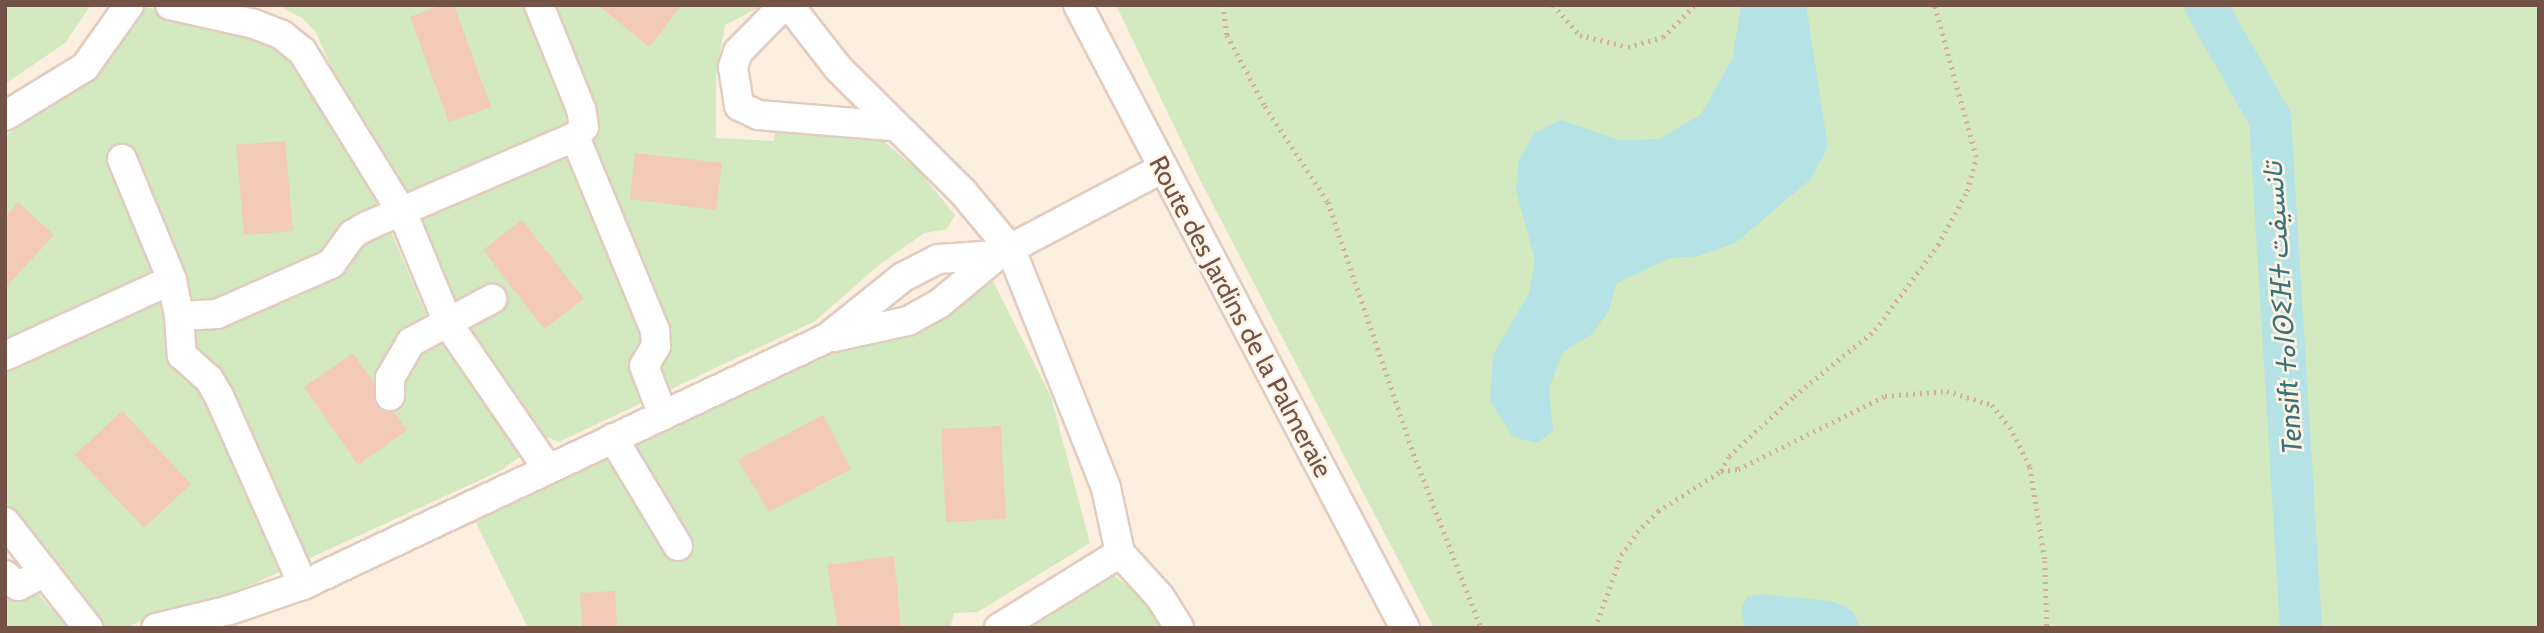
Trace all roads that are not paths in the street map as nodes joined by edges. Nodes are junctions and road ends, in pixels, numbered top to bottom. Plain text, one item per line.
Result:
1 (128, 5) edge
2 (170, 5) edge
3 (538, 5) edge
4 (784, 5) edge
5 (789, 5) edge
6 (1078, 5) edge
7 (246, 14) edge
8 (5, 116) edge
9 (892, 126) junction
10 (575, 137) junction
11 (122, 159) dead end
12 (1161, 169) junction
13 (403, 214) junction
14 (1005, 252) junction
15 (172, 280) junction
16 (492, 299) dead end
17 (179, 316) junction
18 (449, 325) junction
19 (827, 338) junction
20 (5, 356) edge
21 (390, 396) dead end
22 (663, 415) junction
23 (613, 438) junction
24 (548, 469) junction
25 (5, 522) edge
26 (678, 546) dead end
27 (1120, 553) junction
28 (45, 572) junction
29 (5, 575) edge
30 (303, 585) junction
31 (195, 623) edge
32 (88, 628) edge
33 (156, 628) edge
34 (999, 628) edge
35 (1179, 628) edge
36 (1405, 628) edge

1 - 8 street
2 - 7 street
3 - 10 street
4 - 9 street
5 - 9 street
6 - 12 street, Route des Jardins de la Palmeraie
7 - 13 street
9 - 14 street
10 - 13 street
10 - 22 street
11 - 15 street
12 - 14 street
12 - 36 street, Route des Jardins de la Palmeraie
13 - 17 street
13 - 18 street
14 - 19 street
14 - 19 street
14 - 27 street
15 - 17 street
15 - 20 street
16 - 18 street
17 - 30 street
18 - 21 street
18 - 24 street
19 - 22 street
22 - 23 street
23 - 24 street
23 - 26 street
24 - 30 street
25 - 28 street
27 - 34 street
27 - 35 street
28 - 29 street
28 - 32 street
30 - 31 street
31 - 33 street

